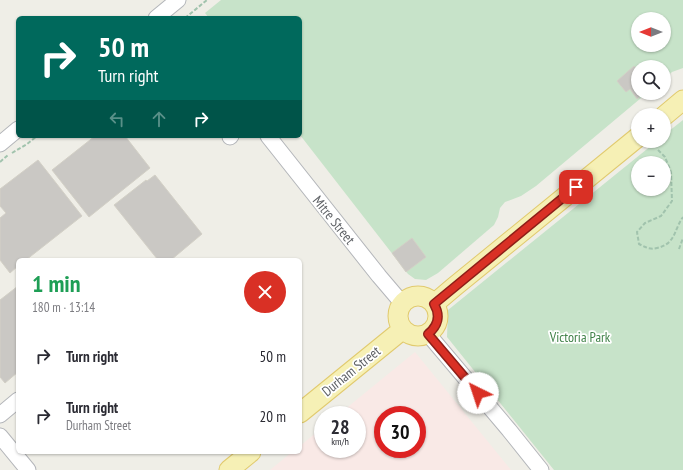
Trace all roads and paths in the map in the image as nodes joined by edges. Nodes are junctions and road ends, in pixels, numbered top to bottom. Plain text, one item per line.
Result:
1 (178, 0) edge
2 (207, 0) edge
3 (158, 16) edge
4 (187, 16) edge
5 (683, 100) edge
6 (671, 110) edge
7 (16, 131) edge
8 (34, 138) edge
9 (270, 138) edge
10 (631, 143) edge
11 (0, 144) edge
12 (658, 150) dead end
13 (0, 162) edge
14 (683, 217) edge
15 (683, 238) edge
16 (679, 249) dead end
17 (402, 303) junction
18 (434, 304) junction
19 (402, 330) junction
20 (428, 334) junction
21 (16, 402) edge
22 (302, 410) edge
23 (0, 415) edge
24 (0, 436) edge
25 (249, 454) edge
26 (28, 470) edge
27 (229, 470) edge
28 (541, 470) edge

1 - 3 street
2 - 4 path
5 - 6 main road
7 - 11 street
8 - 13 path
9 - 17 street, Mitre Street
10 - 18 main road
12 - 14 path
15 - 16 path
17 - 18 main road
17 - 19 main road
18 - 20 main road
19 - 20 main road
19 - 22 main road, Durham Street
20 - 28 street
21 - 23 street
24 - 26 street
25 - 27 main road

